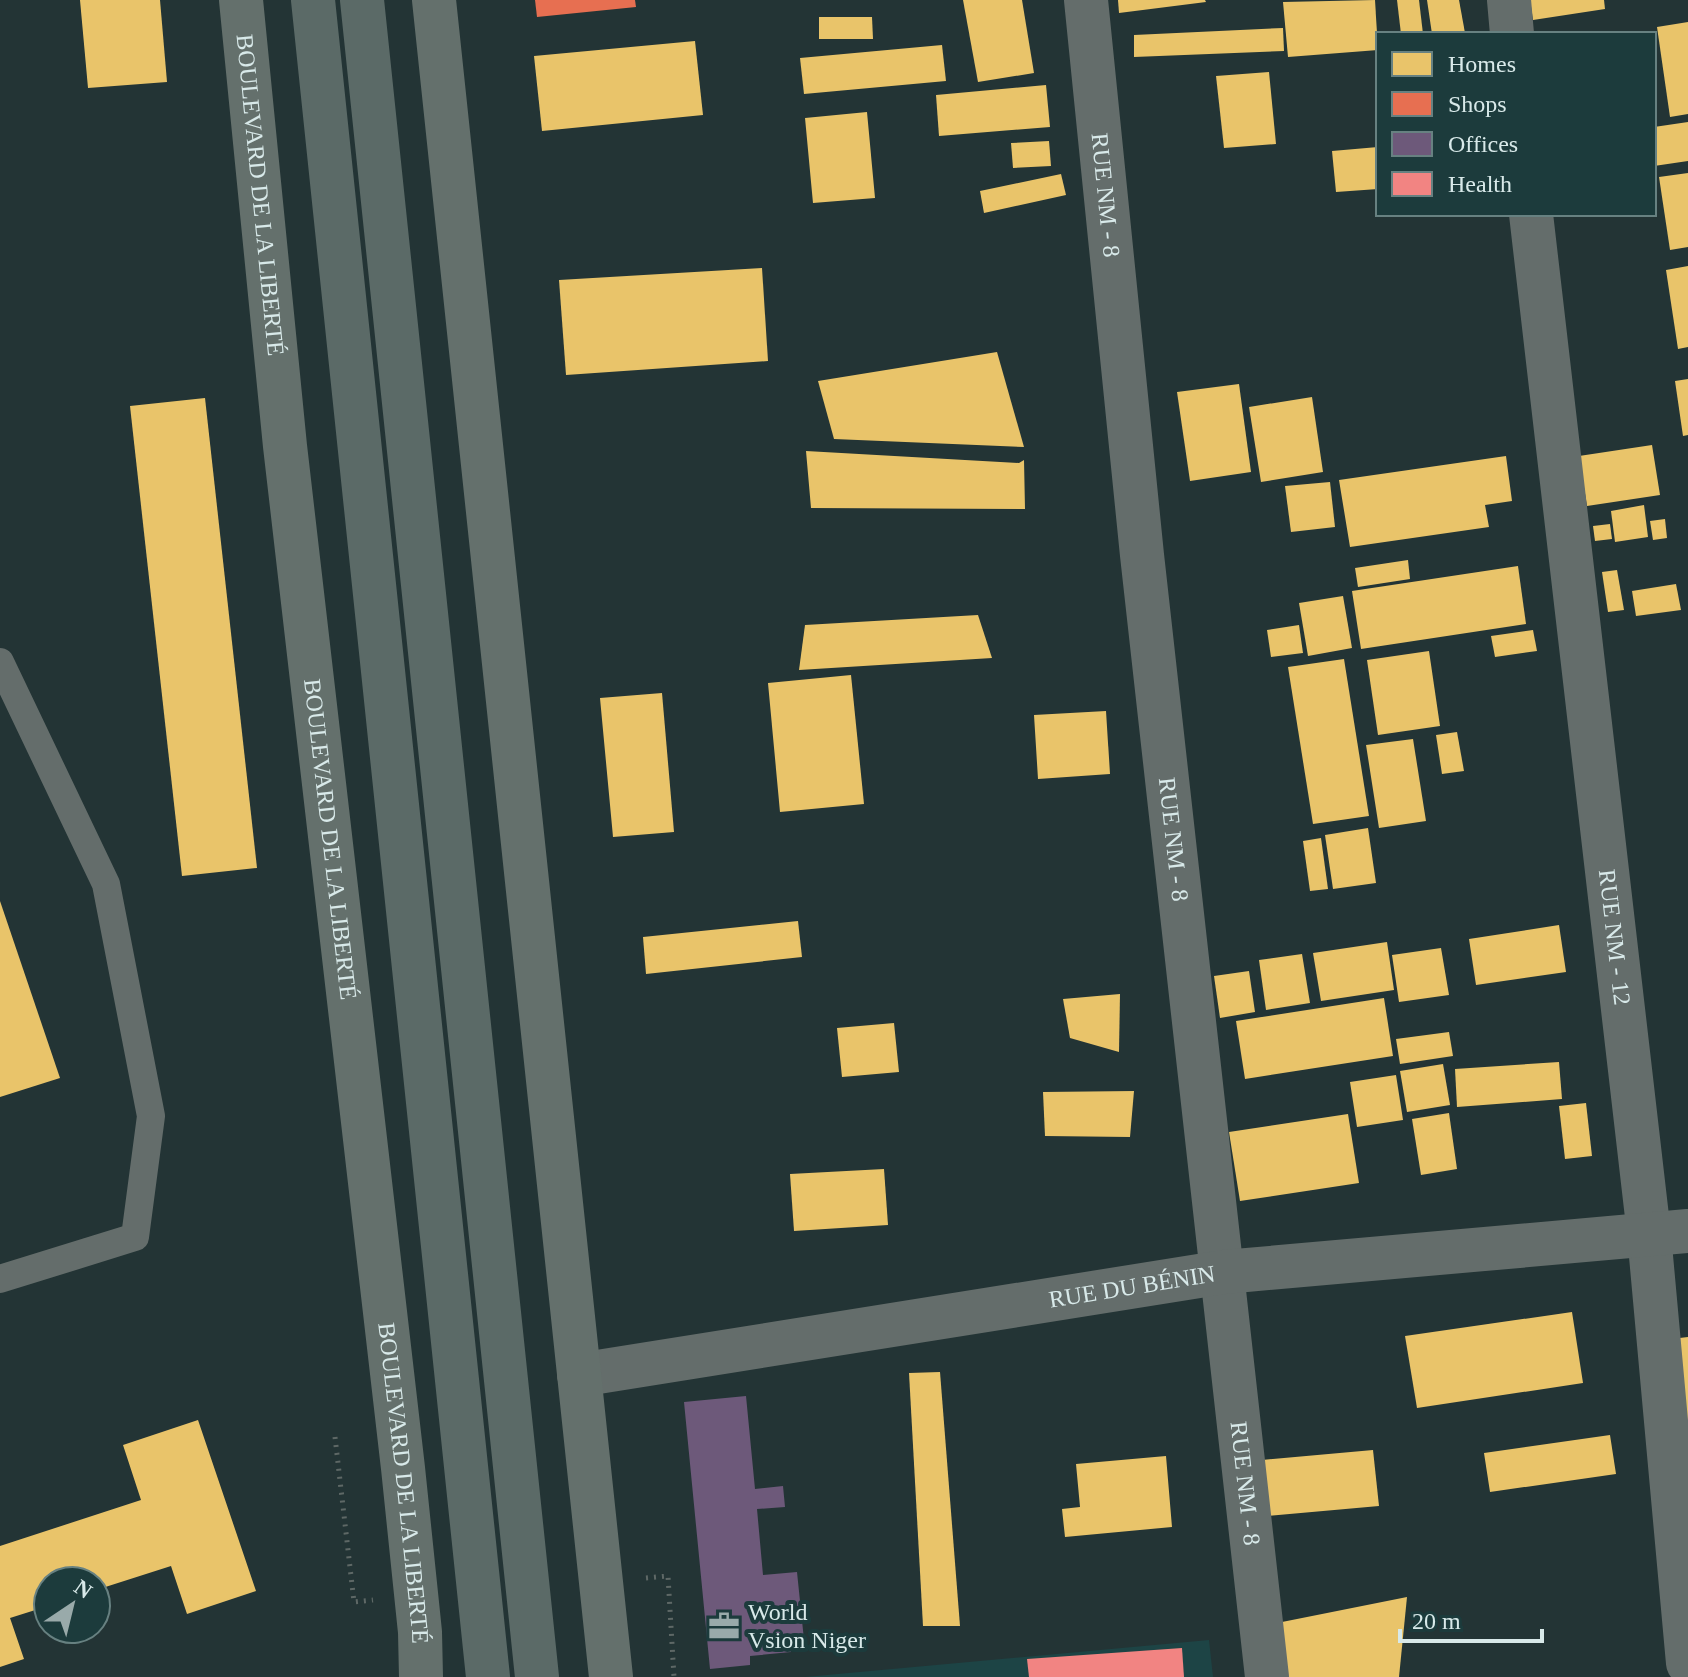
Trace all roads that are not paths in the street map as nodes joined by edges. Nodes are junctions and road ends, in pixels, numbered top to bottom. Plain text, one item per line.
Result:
1 (241, 0) edge
2 (313, 0) edge
3 (362, 0) edge
4 (434, 0) edge
5 (1086, 0) edge
6 (1509, 0) edge
7 (1512, 32) edge
8 (1531, 216) edge
9 (0, 662) edge
10 (1668, 1232) edge
11 (1224, 1272) junction
12 (0, 1279) edge
13 (579, 1375) junction
14 (1688, 1663) edge
15 (421, 1677) edge
16 (488, 1677) edge
17 (537, 1677) edge
18 (611, 1677) edge
19 (1267, 1677) edge

1 - 15 main road, BOULEVARD DE LA LIBERTÉ
2 - 16 highway
3 - 17 highway
4 - 13 main road
5 - 11 street, RUE NM - 8
6 - 7 street
8 - 10 street, RUE NM - 12
9 - 12 lane
10 - 11 street, RUE DU BÉNIN
10 - 14 street, RUE NM - 12
11 - 13 street, RUE DU BÉNIN
11 - 19 street, RUE NM - 8
13 - 18 main road

